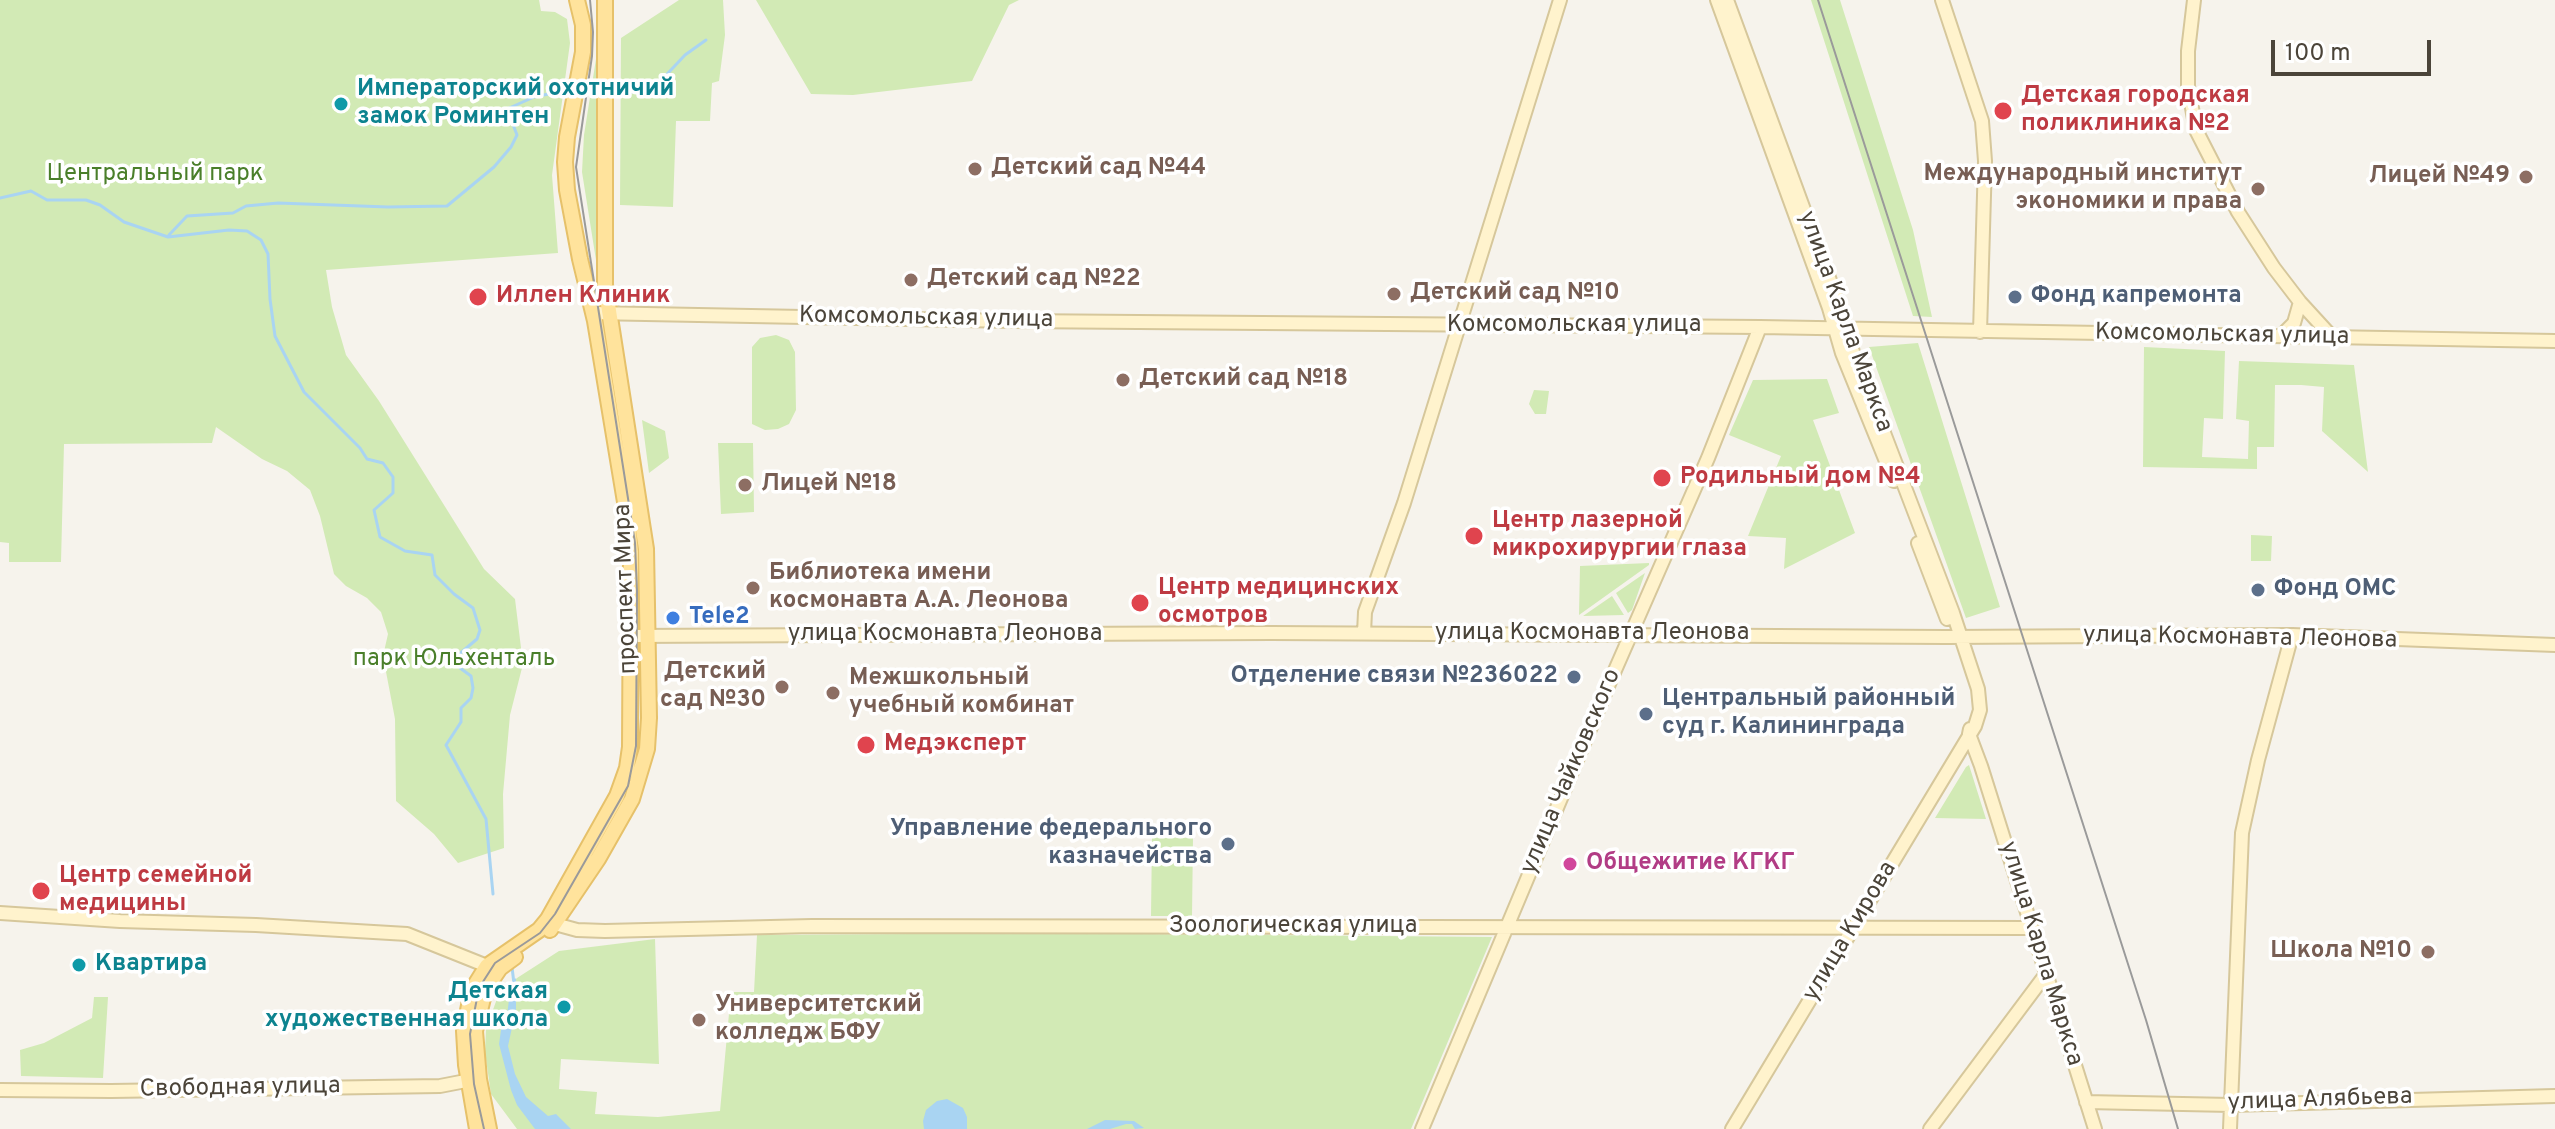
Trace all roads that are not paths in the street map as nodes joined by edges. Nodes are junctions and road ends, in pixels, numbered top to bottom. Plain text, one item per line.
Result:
1 (577, 0) edge
2 (605, 0) edge
3 (1560, 0) edge
4 (1717, 0) edge
5 (1727, 0) edge
6 (1942, 0) edge
7 (2194, 0) edge
8 (2300, 302) junction
9 (601, 313) junction
10 (1458, 326) junction
11 (1760, 327) junction
12 (1841, 330) junction
13 (1980, 332) junction
14 (2281, 336) junction
15 (2332, 337) junction
16 (2555, 341) edge
17 (1364, 633) junction
18 (1631, 635) junction
19 (2292, 635) junction
20 (630, 636) junction
21 (648, 636) junction
22 (1957, 637) junction
23 (2555, 645) edge
24 (1969, 734) junction
25 (0, 913) edge
26 (1508, 926) junction
27 (1853, 928) junction
28 (2032, 928) junction
29 (547, 930) junction
30 (494, 965) junction
31 (2046, 974) junction
32 (474, 1080) junction
33 (0, 1090) edge
34 (2555, 1096) edge
35 (2086, 1102) junction
36 (2231, 1105) junction
37 (477, 1129) edge
38 (489, 1129) edge
39 (1422, 1129) edge
40 (1732, 1129) edge
41 (1930, 1129) edge
42 (2095, 1129) edge
43 (2230, 1129) edge

1 - 9 main road, проспект Мира
2 - 9 main road, проспект Мира
3 - 10 main road
4 - 12 main road, улица Карла Маркса
5 - 12 main road, улица Карла Маркса
6 - 13 main road
7 - 8 main road
8 - 14 main road
8 - 15 main road
9 - 10 main road, Комсомольская улица
9 - 20 main road, проспект Мира
9 - 21 main road, проспект Мира
10 - 11 main road, Комсомольская улица
10 - 17 main road
11 - 12 main road, Комсомольская улица
11 - 18 main road, улица Чайковского
12 - 13 main road, Комсомольская улица
12 - 22 main road, улица Карла Маркса
13 - 14 main road, Комсомольская улица
14 - 15 main road, Комсомольская улица
15 - 16 main road, Комсомольская улица
17 - 18 main road, улица Космонавта Леонова
17 - 21 main road, улица Космонавта Леонова
18 - 22 main road, улица Космонавта Леонова
18 - 26 main road, улица Чайковского
19 - 22 main road, улица Космонавта Леонова
19 - 23 main road, улица Космонавта Леонова
19 - 36 main road
20 - 21 main road, улица Космонавта Леонова
20 - 29 main road, проспект Мира
21 - 29 main road, проспект Мира
22 - 24 main road, улица Карла Маркса
24 - 27 main road, улица Кирова
24 - 28 main road, улица Карла Маркса
25 - 30 main road
26 - 27 main road, Зоологическая улица
26 - 29 main road, Зоологическая улица
26 - 39 main road, улица Чайковского
27 - 28 main road, Зоологическая улица
27 - 40 main road, улица Кирова
28 - 31 main road, улица Карла Маркса
29 - 30 main road, проспект Мира
30 - 32 main road, проспект Мира
31 - 35 main road, улица Карла Маркса
31 - 41 main road
32 - 33 main road, Свободная улица
32 - 37 main road, проспект Мира
32 - 38 main road, проспект Мира
34 - 36 main road, улица Алябьева
35 - 36 main road, улица Алябьева
35 - 42 main road, улица Карла Маркса
36 - 43 main road

